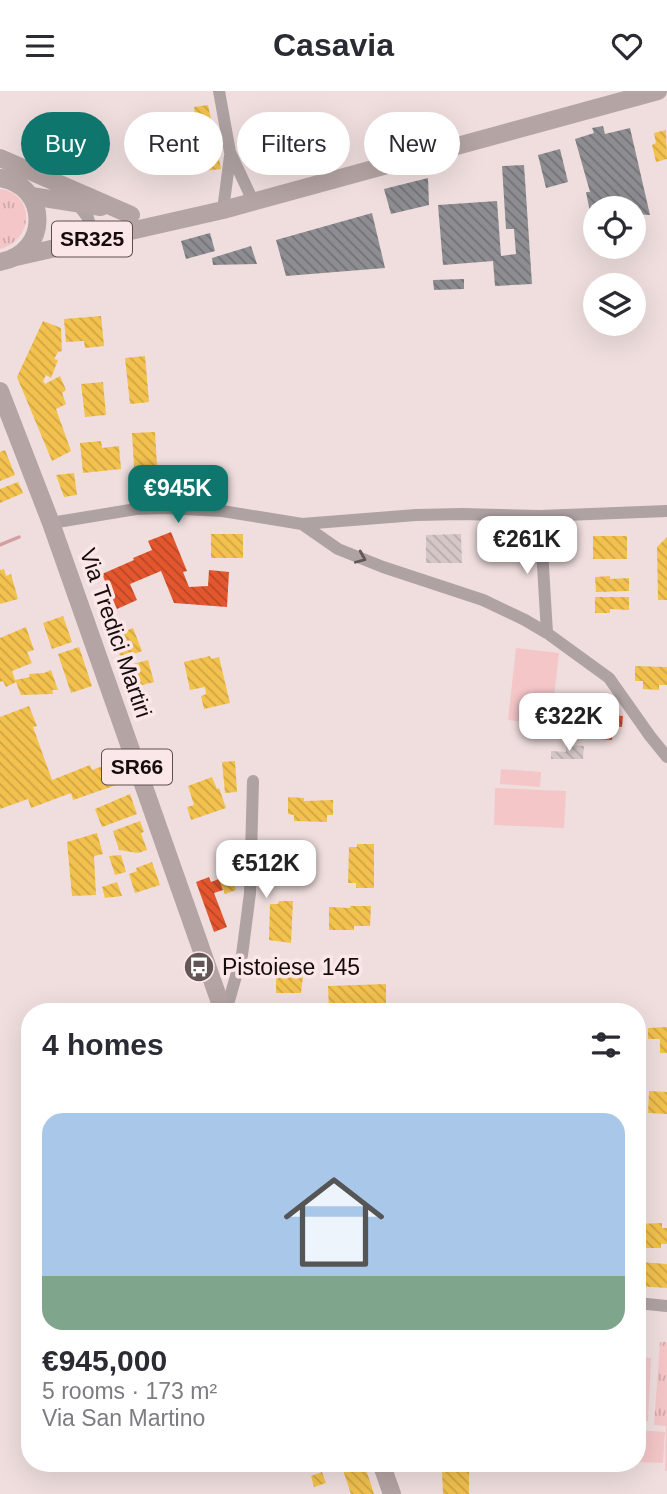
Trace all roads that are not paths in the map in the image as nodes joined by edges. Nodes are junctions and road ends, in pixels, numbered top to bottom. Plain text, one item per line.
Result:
1 (219, 91) edge
2 (658, 91) edge
3 (230, 152) junction
4 (0, 158) edge
5 (0, 178) edge
6 (31, 196) junction
7 (254, 201) junction
8 (77, 203) junction
9 (223, 210) junction
10 (131, 215) junction
11 (168, 223) junction
12 (94, 239) junction
13 (8, 259) edge
14 (0, 273) edge
15 (0, 391) edge
16 (667, 511) edge
17 (540, 516) junction
18 (51, 523) junction
19 (302, 524) junction
20 (547, 633) junction
21 (667, 757) edge
22 (253, 781) dead end
23 (222, 1003) edge
24 (227, 1003) edge
25 (646, 1304) edge
26 (667, 1306) edge
27 (384, 1472) edge
28 (392, 1494) edge

1 - 3 street
2 - 7 main road, SR325
3 - 7 street
3 - 9 street
4 - 10 main road
5 - 6 main road
6 - 8 main road, SR325
6 - 13 main road
7 - 9 main road, SR325
8 - 10 main road, SR325
8 - 12 street
9 - 11 main road, SR325
10 - 11 main road, SR325
11 - 12 main road, SR325
12 - 13 main road, SR325
13 - 14 main road
15 - 18 main road, Via Tredici Martiri / SR66
16 - 17 street
17 - 19 street
17 - 20 street
18 - 19 street
18 - 23 main road, Via Tredici Martiri / SR66
19 -> 20 street
20 - 21 street
22 - 24 street
25 - 26 street
27 - 28 main road

